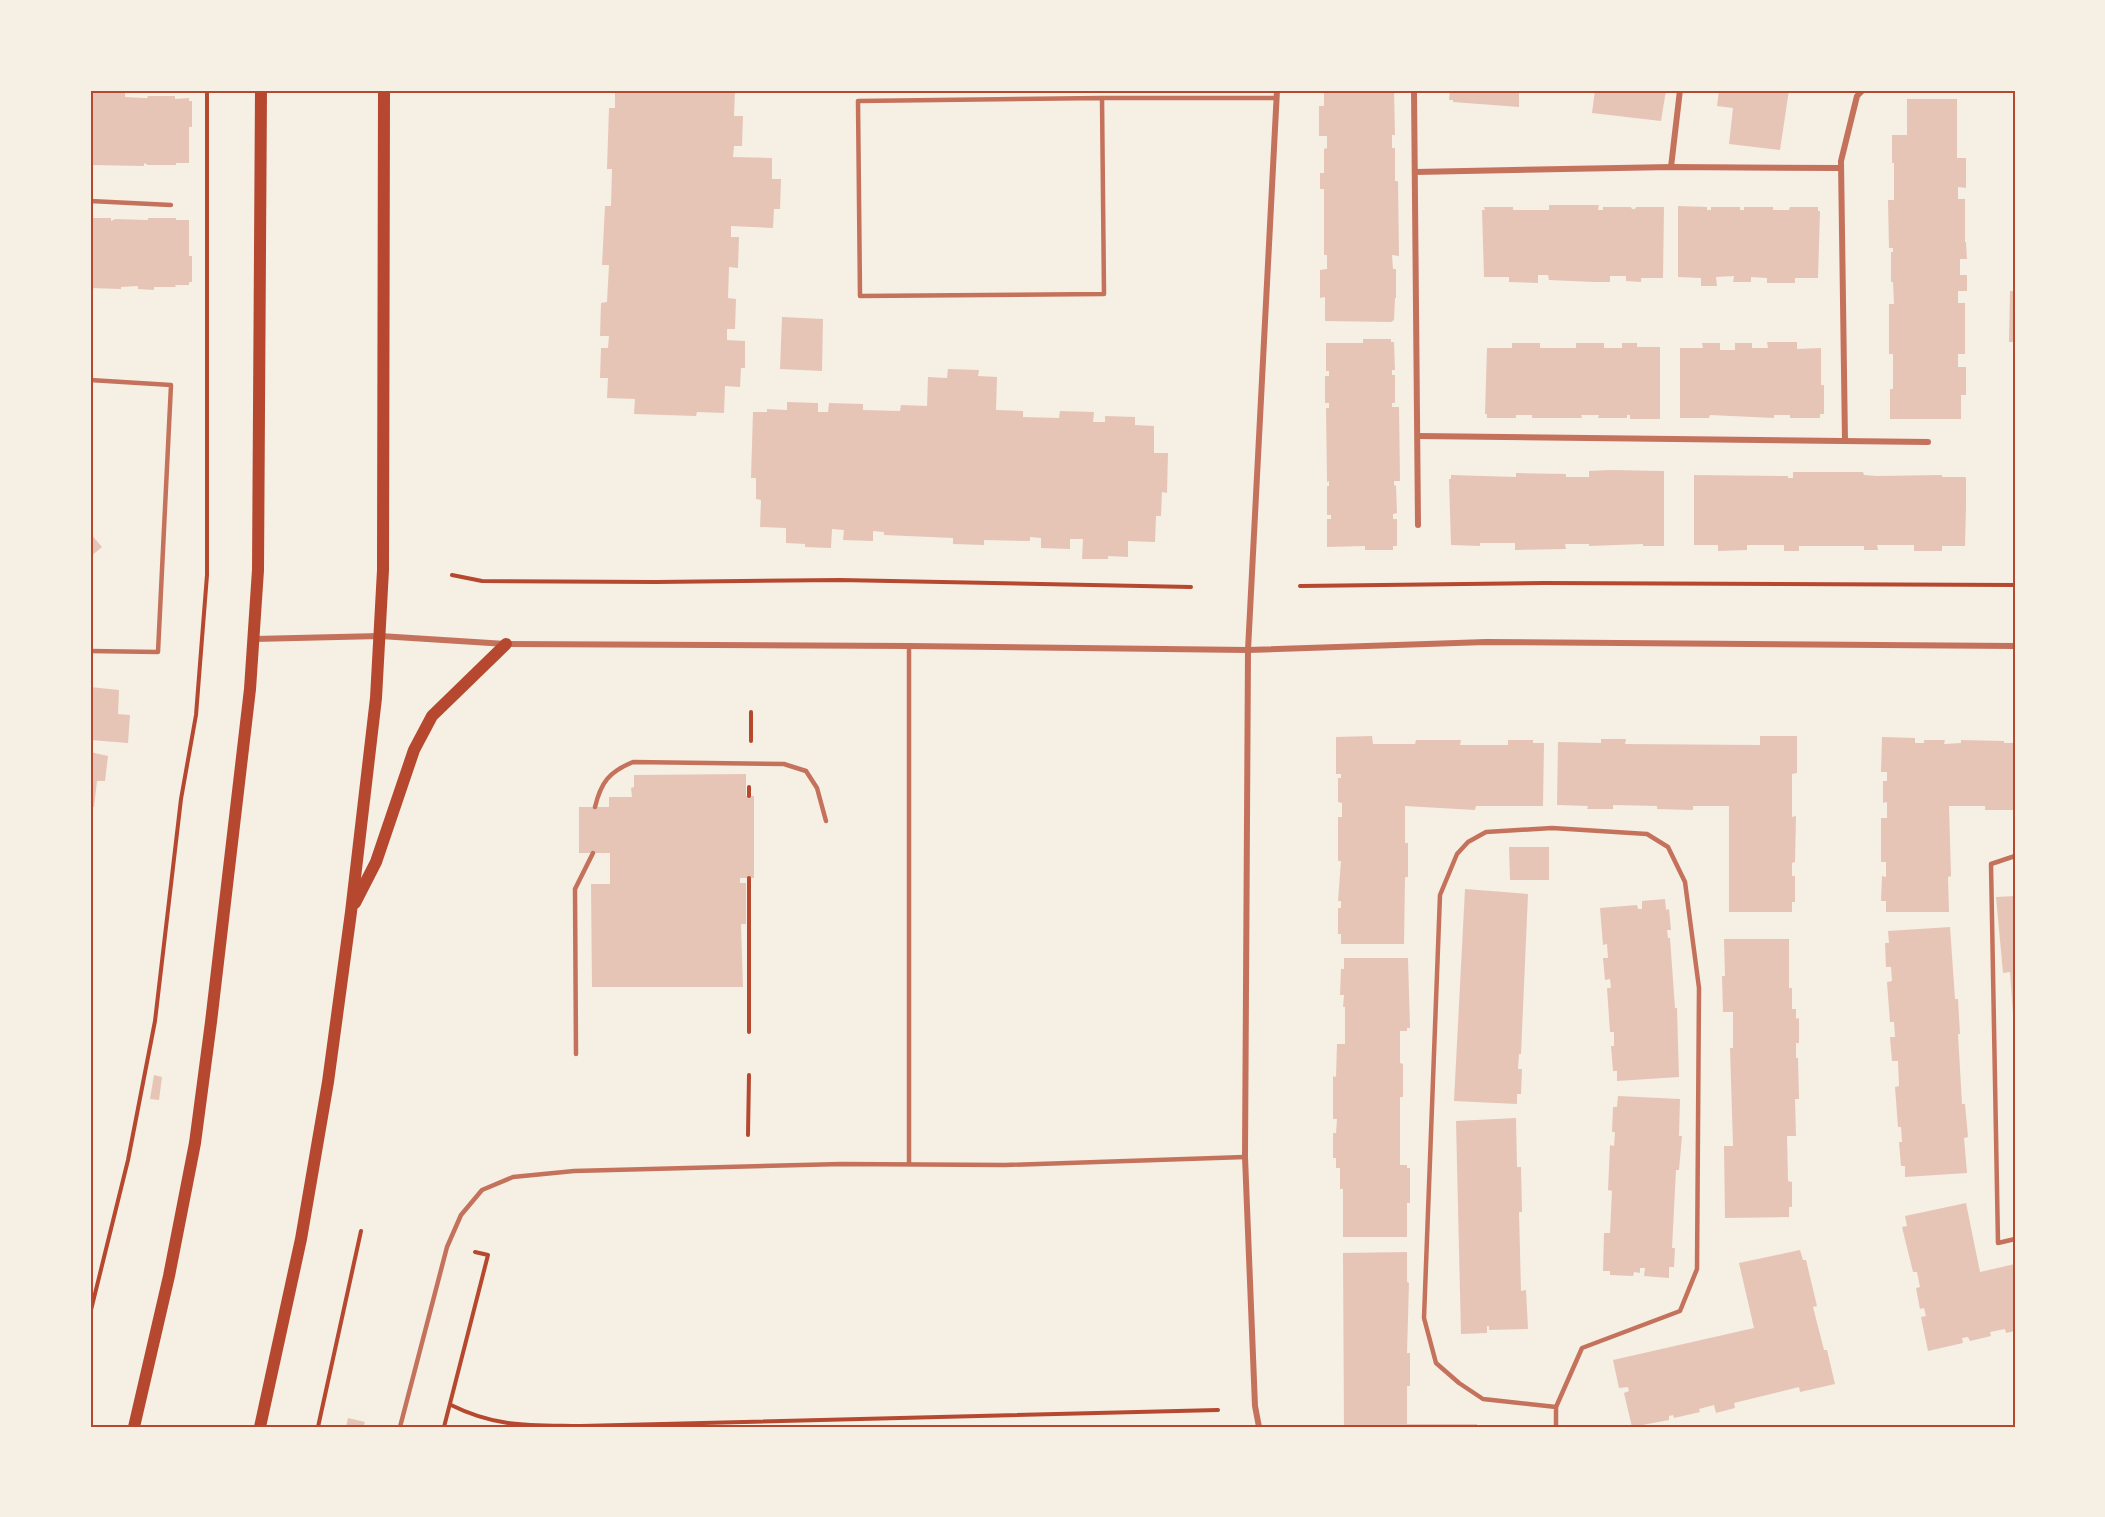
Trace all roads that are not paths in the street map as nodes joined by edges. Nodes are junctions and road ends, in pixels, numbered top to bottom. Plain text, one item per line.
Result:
1 (261, 90) edge
2 (384, 90) edge
3 (1277, 90) edge
4 (1414, 90) edge
5 (1680, 90) edge
6 (1863, 90) edge
7 (1102, 98) junction
8 (1276, 98) junction
9 (1671, 167) junction
10 (1841, 168) junction
11 (1415, 172) junction
12 (90, 201) edge
13 (171, 205) dead end
14 (90, 380) edge
15 (1418, 436) junction
16 (1845, 441) junction
17 (1928, 442) dead end
18 (1418, 525) dead end
19 (380, 636) junction
20 (252, 639) junction
21 (506, 644) junction
22 (909, 645) junction
23 (2015, 646) edge
24 (1248, 650) junction
25 (90, 651) edge
26 (595, 807) dead end
27 (826, 821) dead end
28 (594, 853) dead end
29 (2015, 856) edge
30 (351, 912) junction
31 (576, 1054) dead end
32 (1245, 1157) junction
33 (909, 1164) junction
34 (2015, 1239) edge
35 (1556, 1407) junction
36 (134, 1427) edge
37 (260, 1427) edge
38 (400, 1427) edge
39 (1259, 1427) edge
40 (1556, 1427) edge

1 - 20 main road
2 - 19 main road
3 - 8 street
4 - 11 street
5 - 9 street
6 - 10 street
7 - 7 lane
7 - 8 lane
8 - 24 street
9 - 10 street
9 - 11 street
10 - 16 street
11 - 15 street
12 - 13 lane
14 - 25 lane
15 - 16 street
15 - 18 street
16 - 17 street
19 - 20 street
19 - 21 street
19 - 30 main road
20 - 36 main road
21 - 22 street
21 - 30 main road
22 - 24 street
22 - 33 lane
23 - 24 street
24 - 32 street
26 - 27 lane
28 - 31 lane
29 - 34 lane
30 - 37 main road
32 - 33 lane
32 - 39 street
33 - 38 lane
35 - 35 lane
35 - 40 lane

